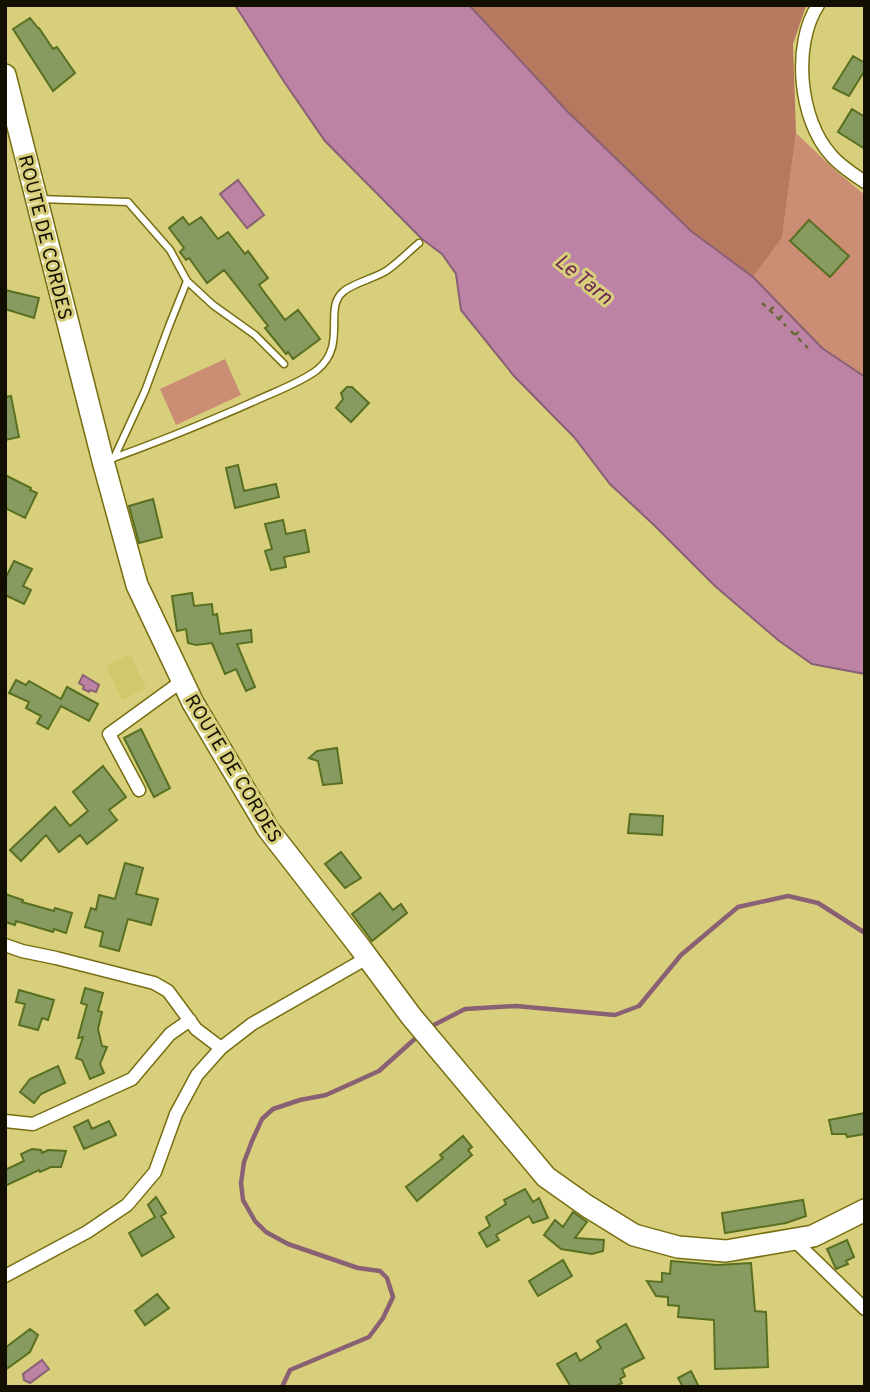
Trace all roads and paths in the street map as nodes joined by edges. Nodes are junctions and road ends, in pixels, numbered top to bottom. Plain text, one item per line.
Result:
1 (818, 5) edge
2 (5, 75) edge
3 (865, 182) edge
4 (36, 198) junction
5 (419, 243) dead end
6 (187, 281) junction
7 (762, 303) dead end
8 (778, 303) dead end
9 (770, 310) junction
10 (786, 311) dead end
11 (779, 319) junction
12 (786, 326) dead end
13 (803, 328) dead end
14 (791, 331) dead end
15 (795, 335) junction
16 (808, 348) dead end
17 (284, 364) dead end
18 (108, 459) junction
19 (183, 681) junction
20 (139, 790) dead end
21 (5, 945) edge
22 (367, 958) junction
23 (190, 1020) junction
24 (221, 1048) junction
25 (5, 1121) edge
26 (865, 1210) edge
27 (794, 1240) junction
28 (5, 1276) edge
29 (865, 1309) edge

1 - 3 street
2 - 4 main road, ROUTE DE CORDES
4 - 6 lane
4 - 18 main road, ROUTE DE CORDES
5 - 18 lane
6 - 17 lane
6 - 18 lane
7 - 9 path
8 - 9 path
9 - 11 path
10 - 11 path
11 - 12 path
13 - 15 path
14 - 15 path
15 - 16 path
18 - 19 main road, ROUTE DE CORDES
19 - 20 street
19 - 22 main road, ROUTE DE CORDES
21 - 23 street
22 - 24 street
22 - 27 main road, ROUTE DE CORDES
23 - 24 street
23 - 25 street
24 - 28 street
26 - 27 main road, ROUTE DE CORDES
27 - 29 street

